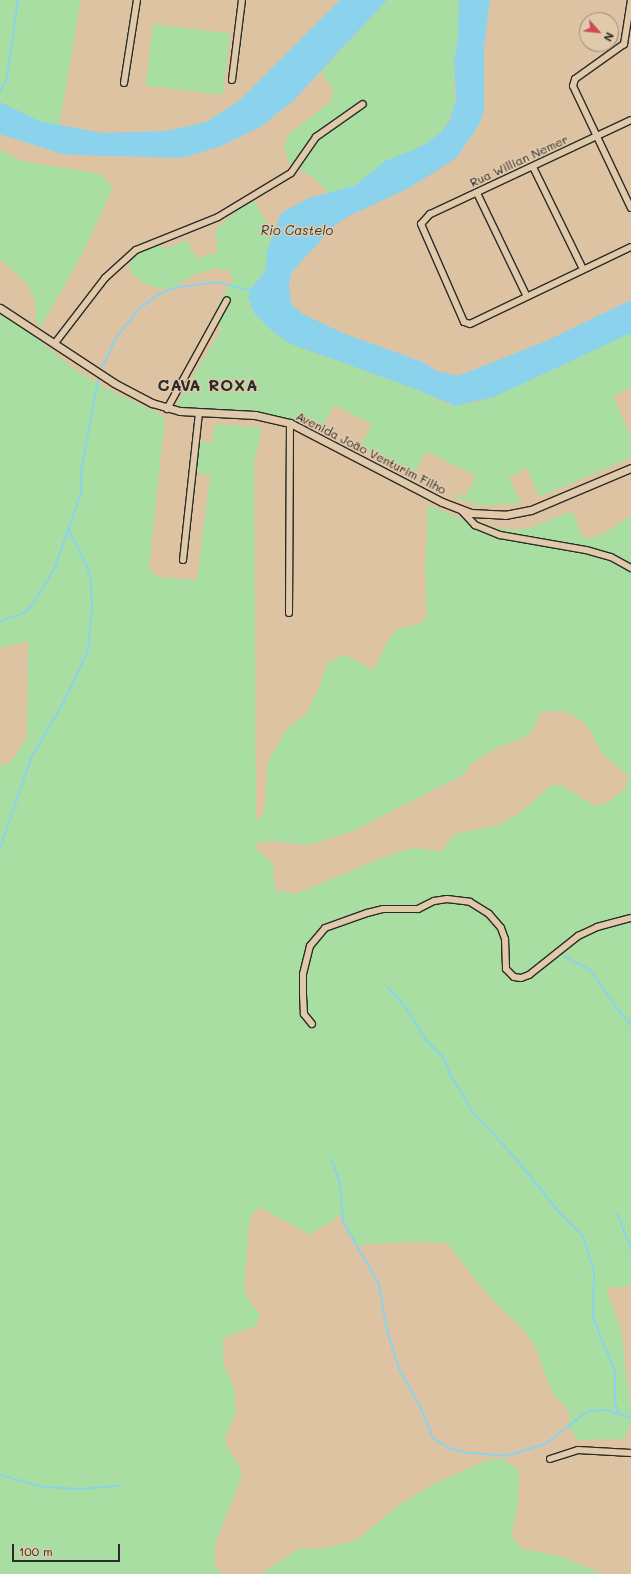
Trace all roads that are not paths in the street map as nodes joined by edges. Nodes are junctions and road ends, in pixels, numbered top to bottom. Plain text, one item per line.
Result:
1 (137, 0) edge
2 (242, 0) edge
3 (631, 0) edge
4 (232, 80) dead end
5 (124, 84) dead end
6 (364, 104) dead end
7 (631, 120) edge
8 (595, 136) junction
9 (533, 167) junction
10 (477, 193) junction
11 (631, 208) edge
12 (631, 246) edge
13 (583, 269) junction
14 (526, 295) junction
15 (227, 300) dead end
16 (0, 308) edge
17 (55, 343) junction
18 (166, 409) junction
19 (199, 413) junction
20 (290, 423) junction
21 (631, 468) edge
22 (462, 510) junction
23 (183, 560) dead end
24 (631, 568) edge
25 (289, 613) dead end
26 (631, 918) edge
27 (312, 1024) dead end
28 (631, 1453) edge
29 (550, 1459) dead end

1 - 5 street
2 - 4 street
3 - 8 street
6 - 17 street
7 - 8 street, Rua Willian Nemer
8 - 9 street, Rua Willian Nemer
8 - 11 street
9 - 10 street, Rua Willian Nemer
9 - 13 street
10 - 14 street
10 - 14 street, Rua Willian Nemer
12 - 13 street
13 - 14 street
15 - 18 street
16 - 17 street, Avenida João Venturim Filho
17 - 18 street, Avenida João Venturim Filho
18 - 19 street, Avenida João Venturim Filho
19 - 20 street, Avenida João Venturim Filho
19 - 23 street
20 - 22 street, Avenida João Venturim Filho
20 - 25 street
21 - 22 street, Avenida João Venturim Filho
22 - 24 street
26 - 27 street
28 - 29 street

